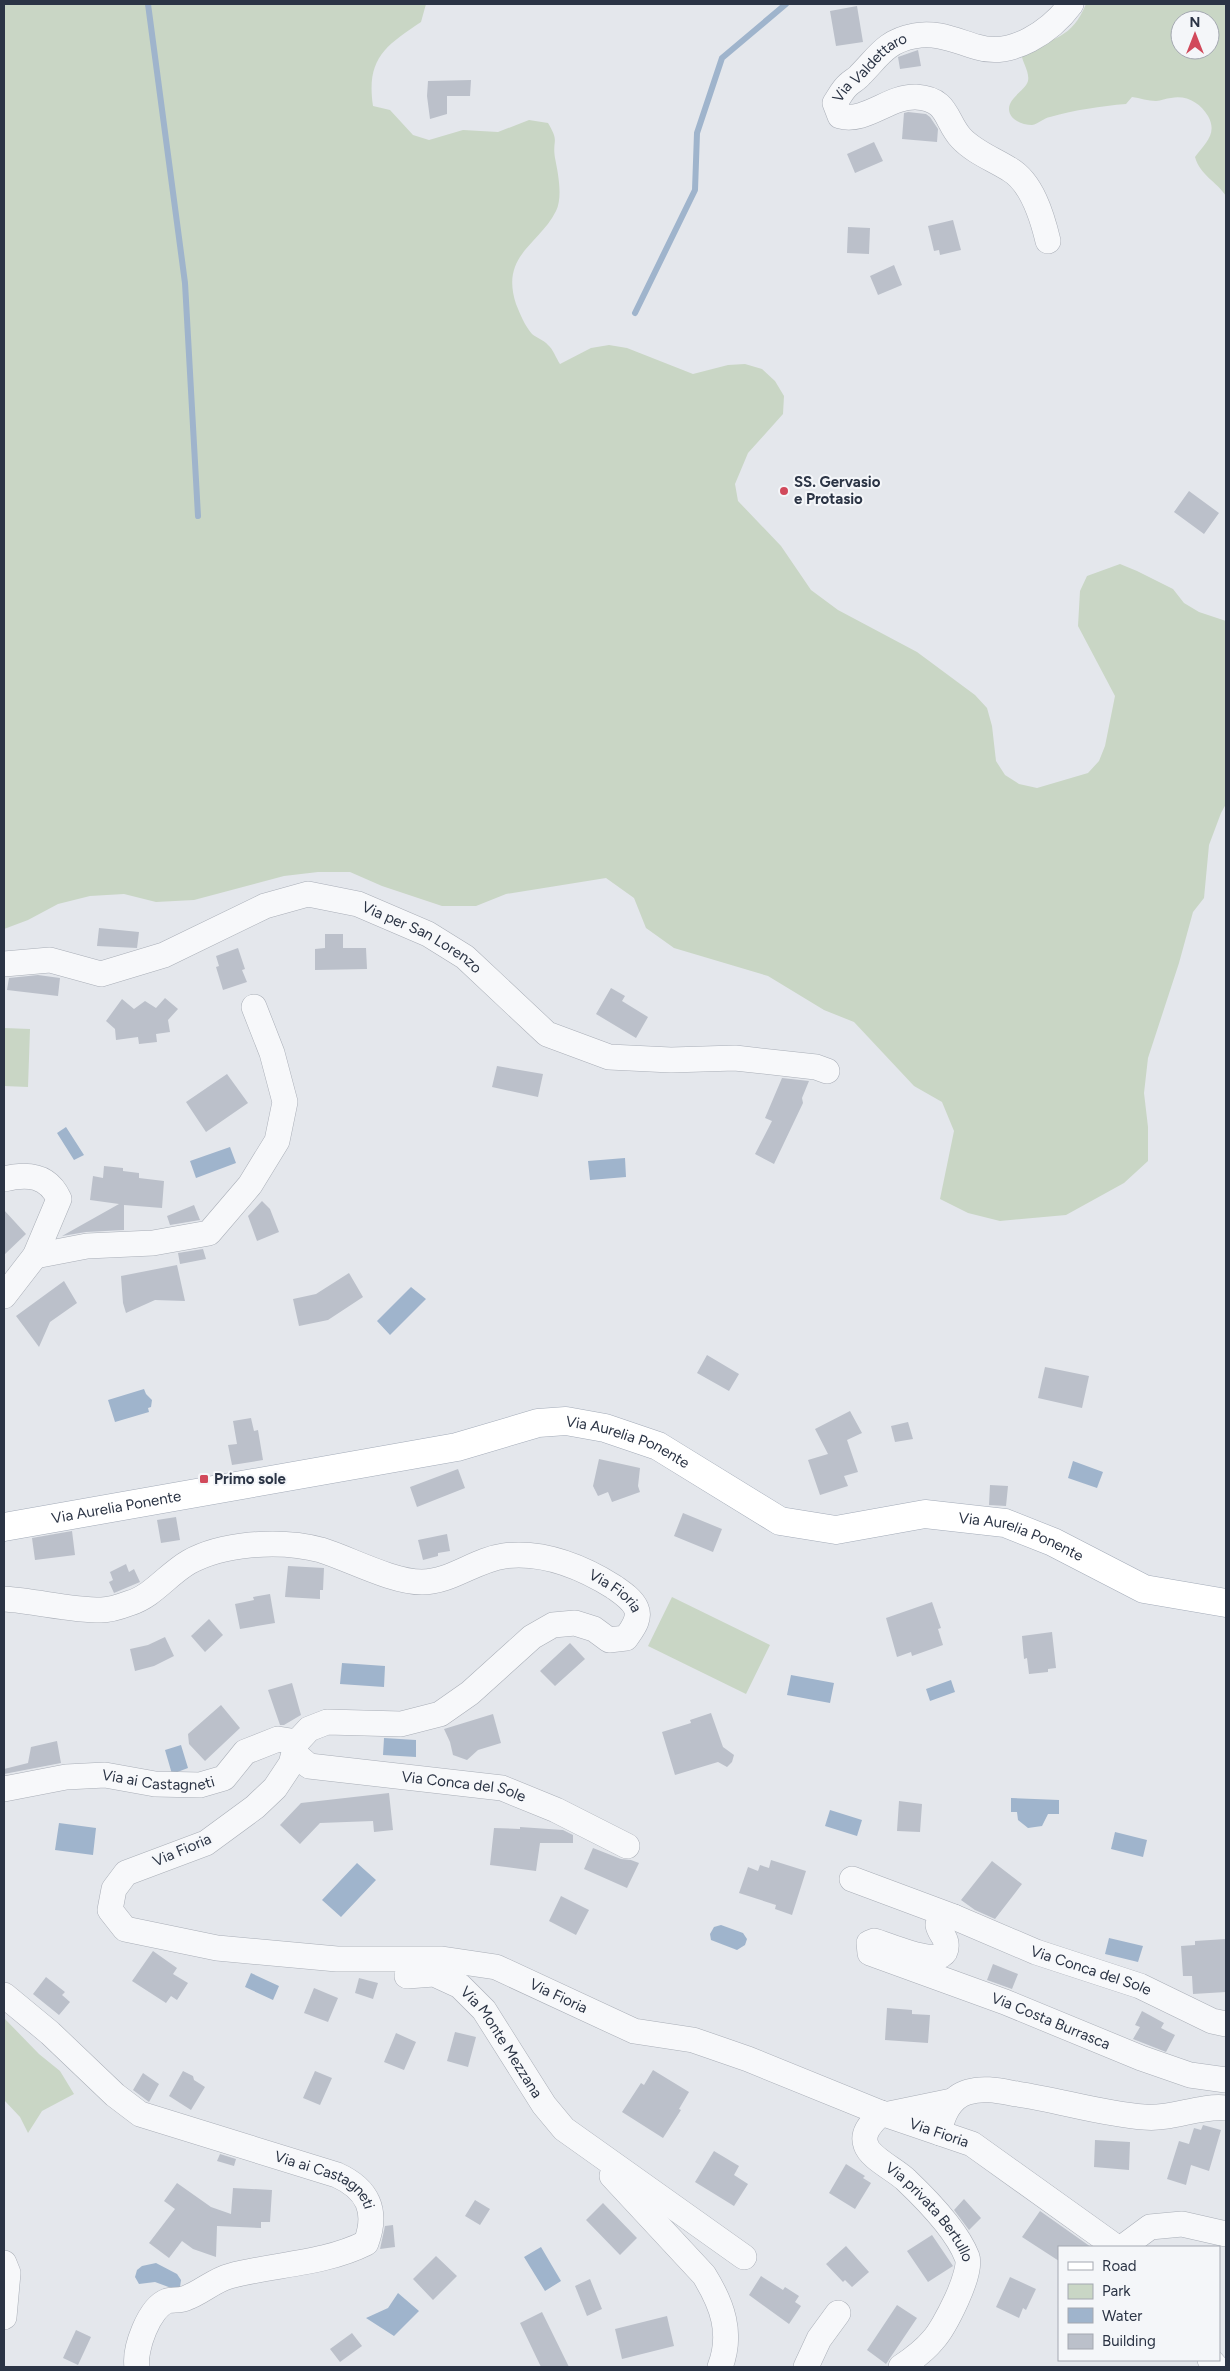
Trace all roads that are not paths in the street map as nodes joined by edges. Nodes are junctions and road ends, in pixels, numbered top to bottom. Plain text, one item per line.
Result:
1 (1071, 4) edge
2 (1048, 241) dead end
3 (4, 964) edge
4 (254, 1007) dead end
5 (827, 1071) dead end
6 (4, 1179) edge
7 (35, 1256) junction
8 (4, 1296) edge
9 (4, 1527) edge
10 (4, 1599) edge
11 (1226, 1603) edge
12 (296, 1748) junction
13 (4, 1789) edge
14 (627, 1846) dead end
15 (852, 1880) dead end
16 (954, 1917) junction
17 (395, 1959) junction
18 (4, 1995) edge
19 (1226, 2024) edge
20 (1226, 2080) edge
21 (952, 2101) junction
22 (1226, 2108) edge
23 (883, 2114) junction
24 (940, 2133) junction
25 (600, 2154) junction
26 (1226, 2234) edge
27 (1115, 2246) edge
28 (1124, 2246) edge
29 (744, 2257) dead end
30 (4, 2264) edge
31 (838, 2313) dead end
32 (4, 2317) edge
33 (137, 2367) edge
34 (720, 2367) edge
35 (806, 2367) edge
36 (901, 2367) edge

1 - 2 street, Via Valdettaro
3 - 5 street, Via per San Lorenzo
4 - 7 street
6 - 7 street
7 - 8 street
9 - 11 main road, Via Aurelia Ponente
10 - 12 street, Via Fioria
12 - 13 street, Via ai Castagneti
12 - 14 street, Via Conca del Sole
12 - 17 street, Via Fioria
15 - 16 street, Via Conca del Sole
16 - 19 street, Via Conca del Sole
16 - 20 street, Via Costa Burrasca
17 - 23 street, Via Fioria
17 - 25 street, Via Monte Mezzana
18 - 33 street, Via ai Castagneti
21 - 22 street
21 - 23 street
21 - 24 street
23 - 24 street, Via Fioria
23 - 36 street, Via privata Bertullo
24 - 27 street, Via Fioria
25 - 29 street, Via Monte Mezzana
25 - 34 street, Via Monte Mezzana
26 - 28 street
30 - 32 street
31 - 35 street

